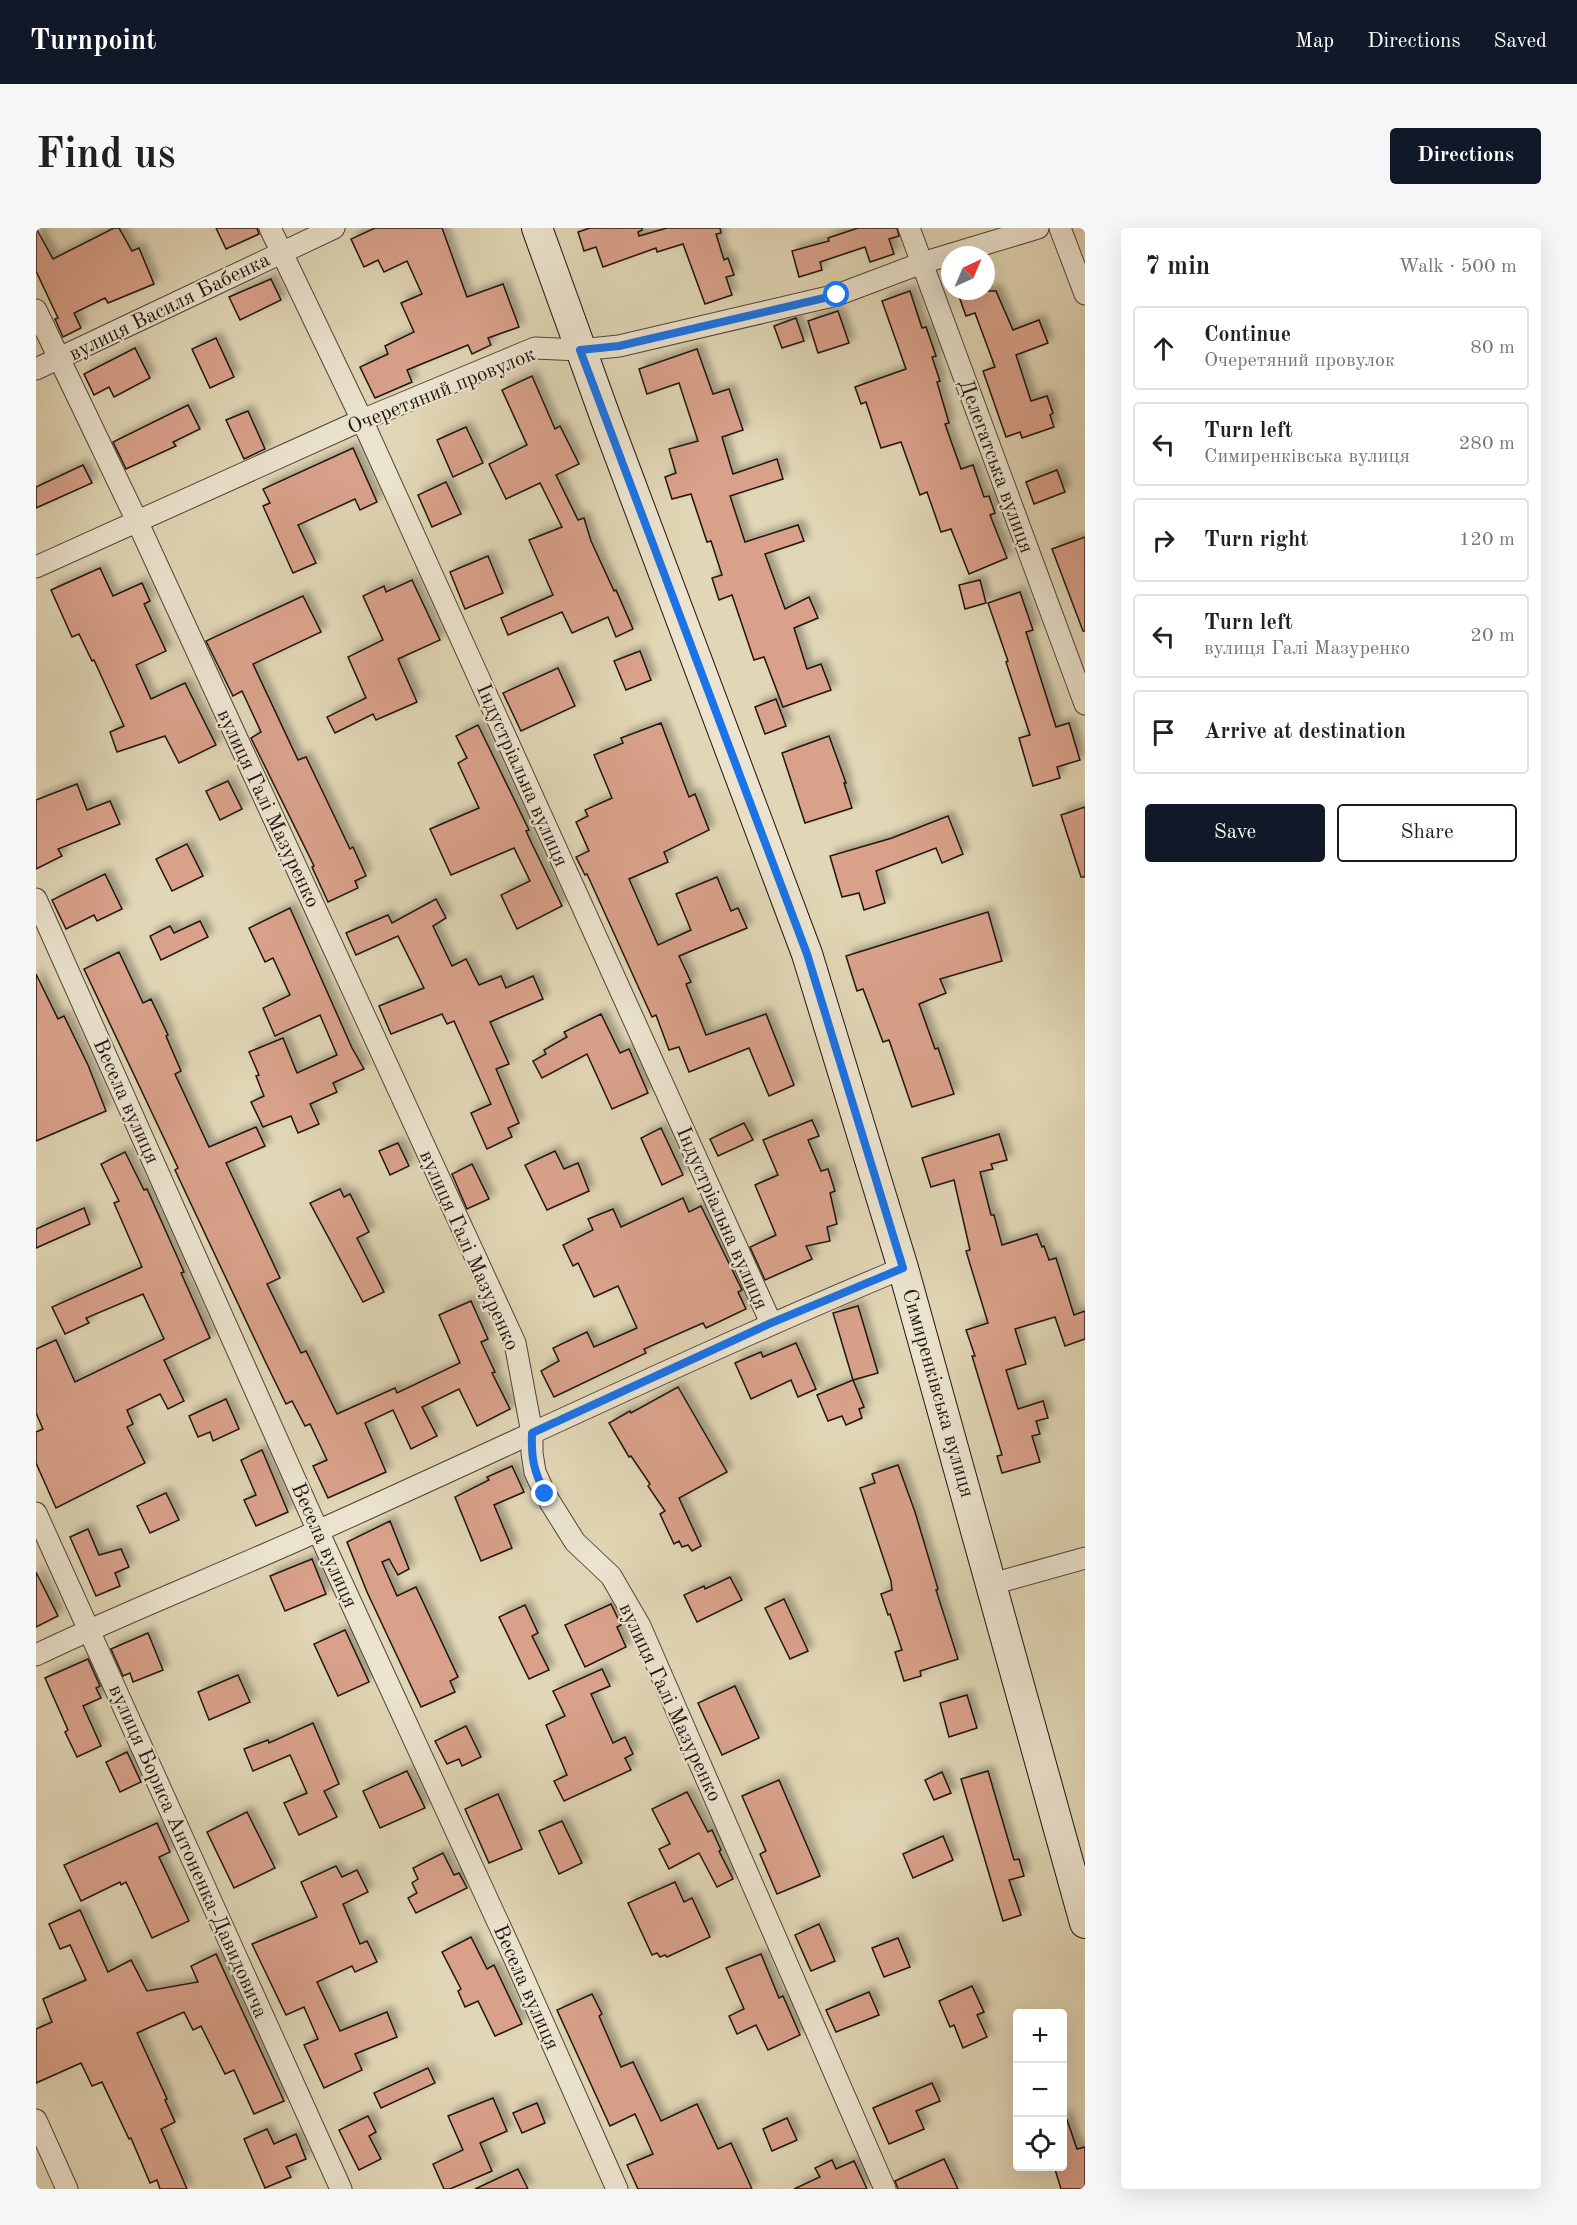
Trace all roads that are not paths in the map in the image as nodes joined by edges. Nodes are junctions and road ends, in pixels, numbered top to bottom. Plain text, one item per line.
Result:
1 (270, 228) edge
2 (334, 228) edge
3 (537, 228) edge
4 (909, 228) edge
5 (1038, 228) edge
6 (1060, 228) edge
7 (281, 252) junction
8 (922, 263) junction
9 (1085, 294) edge
10 (36, 310) edge
11 (580, 350) junction
12 (59, 359) junction
13 (36, 369) edge
14 (362, 420) junction
15 (137, 521) junction
16 (36, 567) edge
17 (1085, 704) edge
18 (36, 900) edge
19 (903, 1268) junction
20 (771, 1323) junction
21 (532, 1433) junction
22 (36, 1513) edge
23 (318, 1531) junction
24 (1085, 1558) edge
25 (992, 1584) junction
26 (89, 1630) junction
27 (36, 1655) edge
28 (1085, 1923) edge
29 (36, 2120) edge
30 (67, 2189) edge
31 (342, 2189) edge
32 (617, 2189) edge
33 (885, 2189) edge

1 - 7 street, Індустріальна вулиця
2 - 7 street, вулиця Василя Бабенка
3 - 11 main road, Симиренківська вулиця
4 - 8 street, Делегатська вулиця
5 - 8 street, Очеретяний провулок
6 - 9 street
7 - 12 street, вулиця Василя Бабенка
7 - 14 street, Індустріальна вулиця
8 - 11 street, Очеретяний провулок
8 - 17 street, Делегатська вулиця
10 - 12 street, вулиця Галі Мазуренко
11 - 14 street, Очеретяний провулок
11 - 19 main road, Симиренківська вулиця
12 - 13 street, вулиця Василя Бабенка
12 - 15 street, вулиця Галі Мазуренко
14 - 15 street, Очеретяний провулок
14 - 20 street, Індустріальна вулиця
15 - 16 street, Очеретяний провулок
15 - 21 street, вулиця Галі Мазуренко
18 - 23 street, Весела вулиця
19 - 20 street
19 - 25 main road, Симиренківська вулиця
20 - 21 street
21 - 23 street
21 - 33 street, вулиця Галі Мазуренко
22 - 26 street, вулиця Бориса Антоненка-Давидовича
23 - 26 street
23 - 32 street, Весела вулиця
24 - 25 street
25 - 28 main road, Симиренківська вулиця
26 - 27 street
26 - 31 street, вулиця Бориса Антоненка-Давидовича
29 - 30 street

